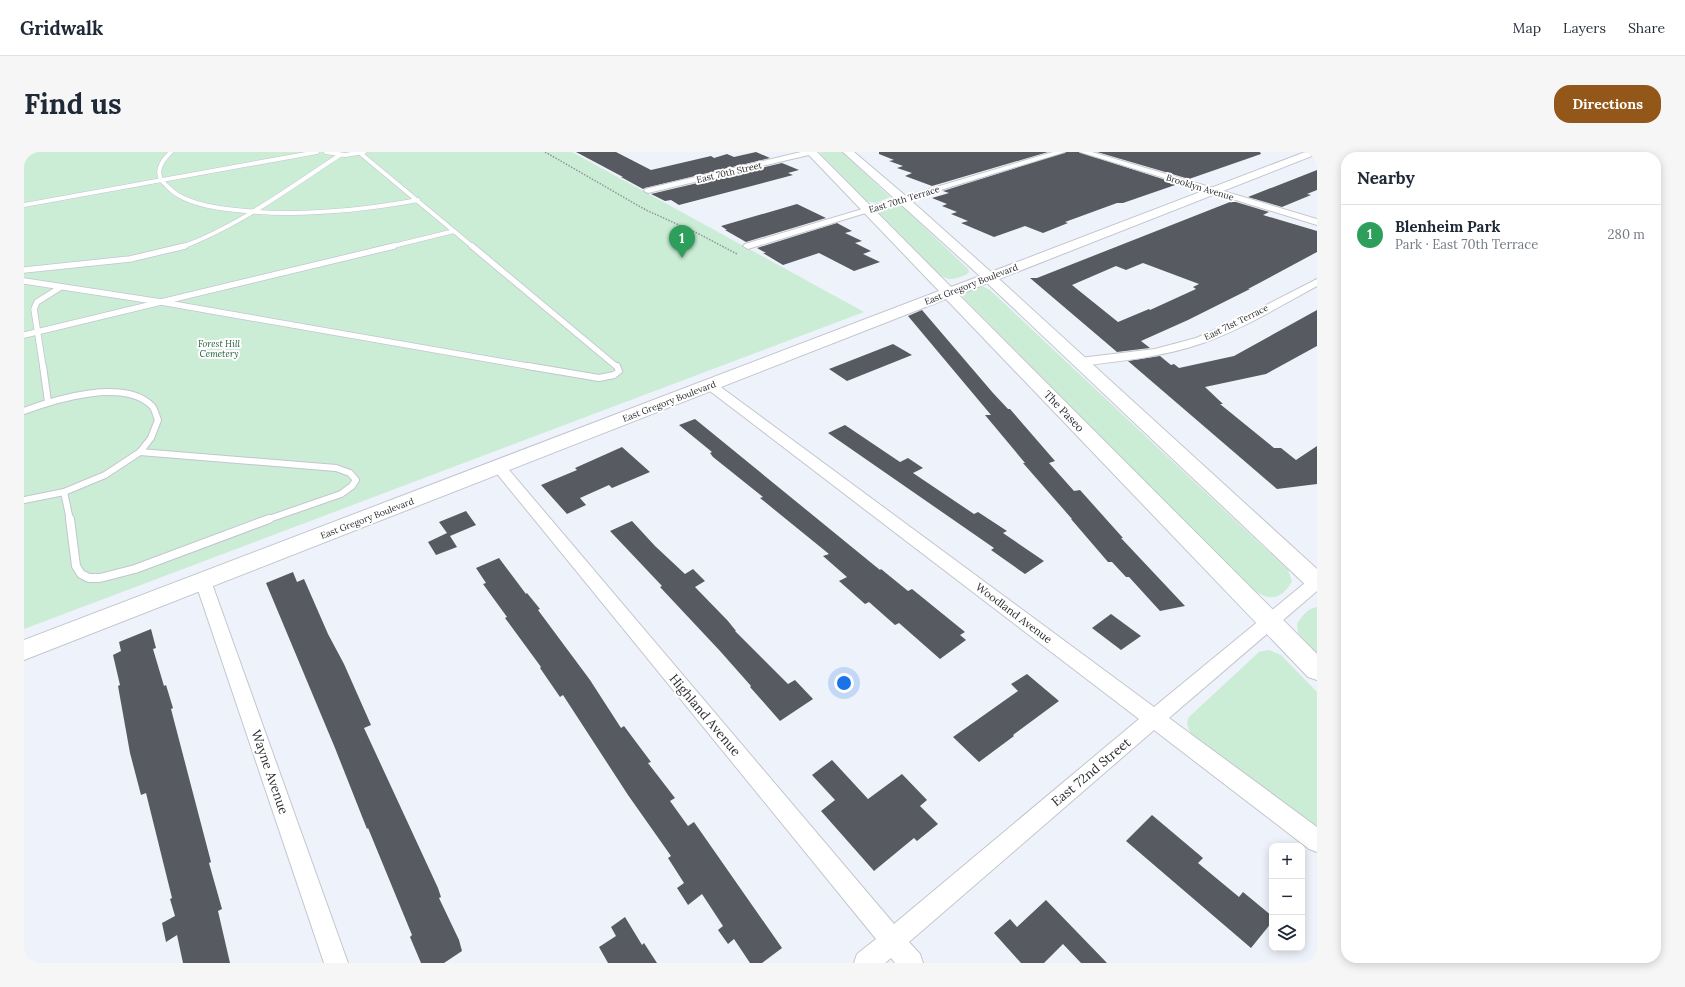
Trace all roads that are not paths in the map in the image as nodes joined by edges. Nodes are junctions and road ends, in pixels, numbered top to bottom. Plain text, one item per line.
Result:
1 (171, 152) edge
2 (317, 152) edge
3 (326, 152) edge
4 (811, 152) edge
5 (848, 152) edge
6 (1061, 152) edge
7 (1084, 152) edge
8 (1314, 152) edge
9 (363, 153) edge
10 (340, 155) junction
11 (161, 180) junction
12 (648, 191) dead end
13 (1212, 191) junction
14 (903, 199) junction
15 (418, 200) junction
16 (24, 205) edge
17 (868, 210) junction
18 (252, 212) junction
19 (1317, 222) edge
20 (454, 231) junction
21 (748, 246) dead end
22 (24, 270) edge
23 (988, 277) junction
24 (24, 282) edge
25 (1317, 282) edge
26 (61, 287) junction
27 (948, 292) junction
28 (161, 302) junction
29 (37, 331) junction
30 (24, 334) edge
31 (1080, 362) junction
32 (710, 385) junction
33 (48, 402) junction
34 (24, 411) edge
35 (140, 452) junction
36 (499, 467) junction
37 (64, 492) junction
38 (24, 500) edge
39 (203, 581) junction
40 (1317, 582) edge
41 (1269, 621) junction
42 (24, 650) edge
43 (1317, 670) edge
44 (1154, 719) junction
45 (1317, 841) edge
46 (892, 940) junction
47 (336, 963) edge
48 (866, 963) edge
49 (911, 963) edge

1 - 11 lane
2 - 11 lane
3 - 10 lane
4 - 12 street, East 70th Street
4 - 17 main road, The Paseo
5 - 14 main road
6 - 14 street, East 70th Terrace
7 - 13 street, Brooklyn Avenue
8 - 13 main road, East Gregory Boulevard
9 - 10 lane
9 - 15 lane
10 - 18 lane
11 - 16 lane
11 - 18 lane
13 - 19 street, Brooklyn Avenue
13 - 23 main road, East Gregory Boulevard
14 - 17 street, East 70th Terrace
14 - 23 main road
15 - 18 lane
15 - 20 lane
17 - 21 street, East 70th Terrace
17 - 27 main road, The Paseo
18 - 22 lane
20 - 28 lane
20 - 28 lane
23 - 27 main road, East Gregory Boulevard
23 - 31 main road
24 - 26 lane
25 - 31 street, East 71st Terrace
26 - 28 lane
26 - 29 lane
27 - 32 main road, East Gregory Boulevard
27 - 41 main road, The Paseo
28 - 29 lane
29 - 30 lane
29 - 33 lane
31 - 40 main road
32 - 36 main road, East Gregory Boulevard
32 - 44 street, Woodland Avenue
33 - 34 lane
33 - 35 lane
35 - 37 lane
35 - 37 lane
36 - 39 main road, East Gregory Boulevard
36 - 46 street, Highland Avenue
37 - 38 lane
39 - 42 main road, East Gregory Boulevard
39 - 47 street, Wayne Avenue
40 - 41 street, East 72nd Street
41 - 43 main road, The Paseo
41 - 44 street, East 72nd Street
44 - 45 street, Woodland Avenue
44 - 46 street, East 72nd Street
46 - 48 street, East 72nd Street
46 - 49 street, Highland Avenue

